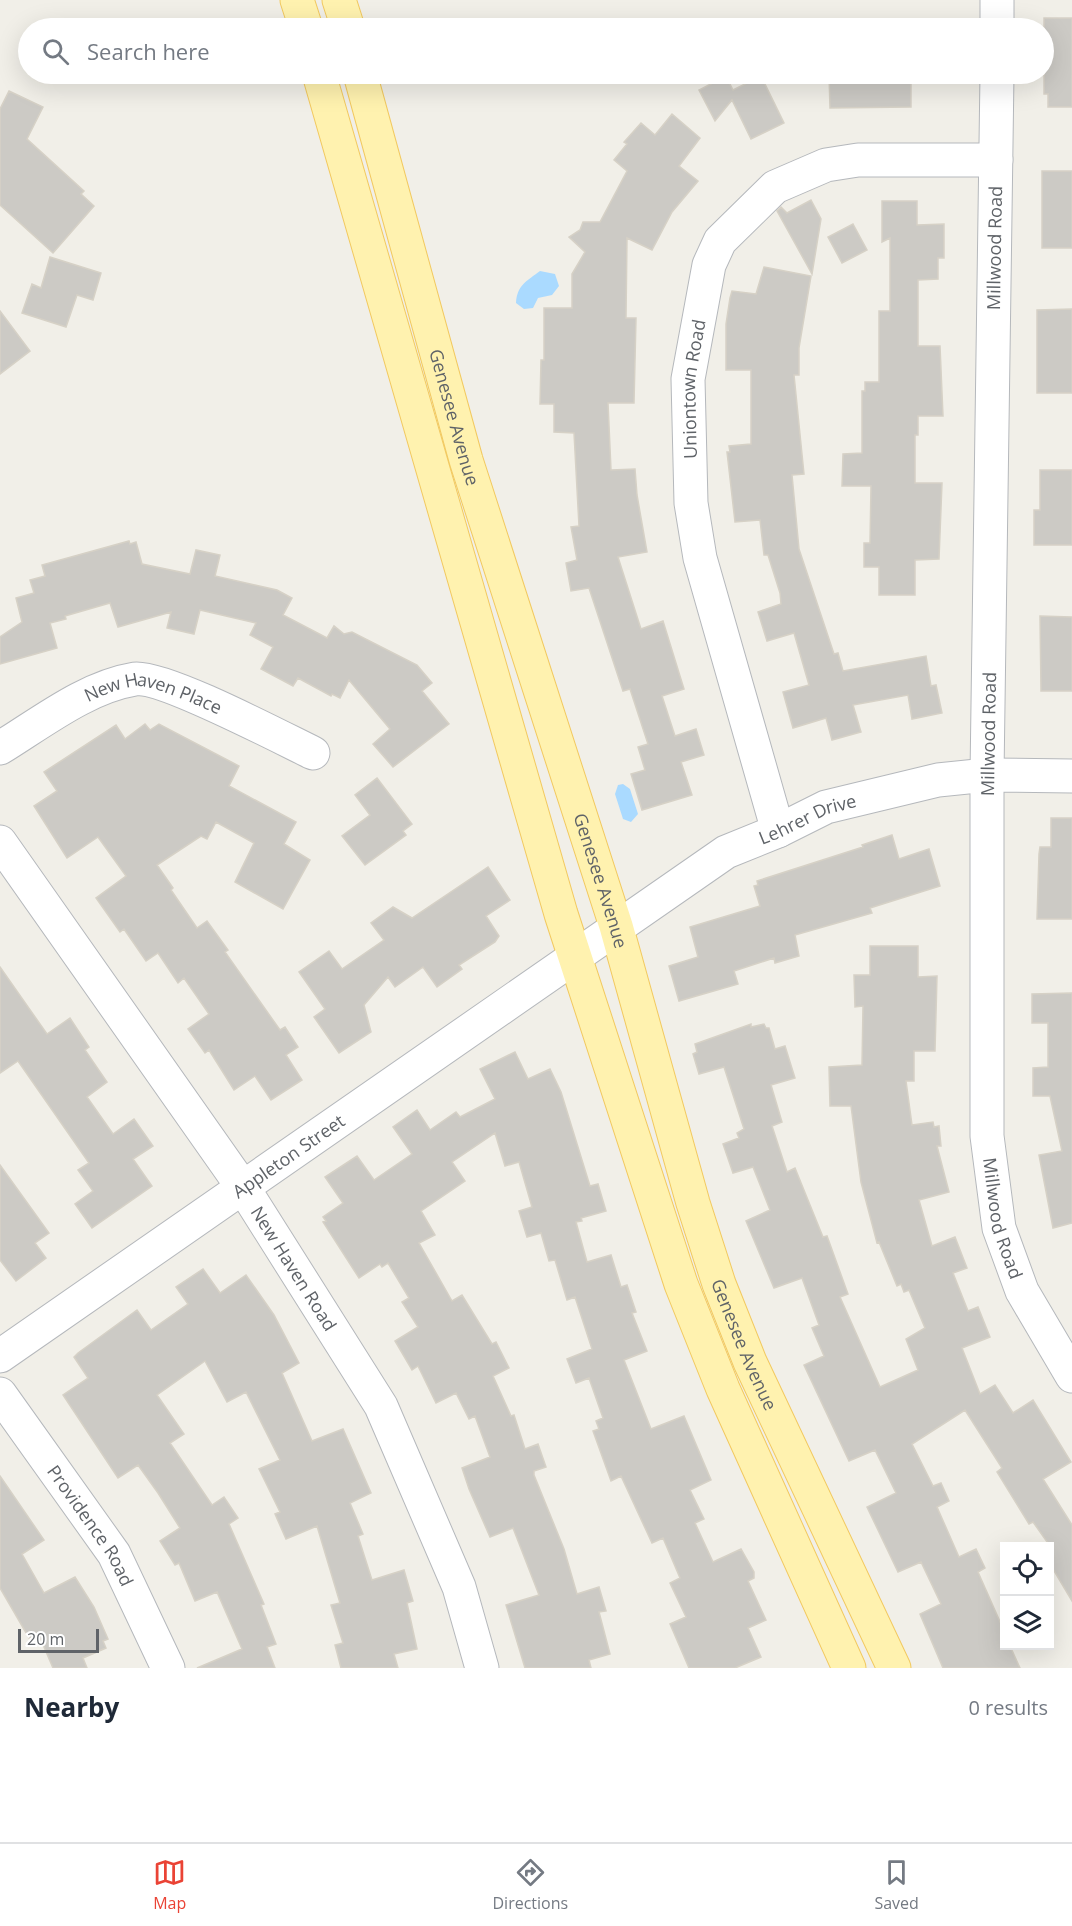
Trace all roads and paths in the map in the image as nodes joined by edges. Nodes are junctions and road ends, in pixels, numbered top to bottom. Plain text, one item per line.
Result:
1 (297, 0) edge
2 (339, 0) edge
3 (997, 0) edge
4 (303, 18) edge
5 (345, 18) edge
6 (997, 18) edge
7 (322, 84) edge
8 (363, 84) edge
9 (997, 84) edge
10 (996, 160) junction
11 (0, 748) edge
12 (313, 753) dead end
13 (987, 775) junction
14 (1072, 776) edge
15 (778, 831) junction
16 (0, 842) edge
17 (616, 926) junction
18 (575, 954) junction
19 (244, 1188) junction
20 (0, 1356) edge
21 (1072, 1376) edge
22 (0, 1394) edge
23 (168, 1668) edge
24 (482, 1668) edge
25 (849, 1668) edge
26 (894, 1668) edge

1 - 4 main road
2 - 5 main road
3 - 6 street
7 - 18 main road, Genesee Avenue
8 - 17 main road, Genesee Avenue
9 - 10 street, Millwood Road
10 - 13 street, Millwood Road
10 - 15 street, Uniontown Road
11 - 12 street, New Haven Place
13 - 14 street, Lehrer Drive
13 - 15 street, Lehrer Drive
13 - 21 street, Millwood Road
15 - 17 street, Lehrer Drive
16 - 19 street, New Haven Road
17 - 18 street, Lehrer Drive
17 - 26 main road, Genesee Avenue
18 - 19 street, Appleton Street
18 - 25 main road, Genesee Avenue
19 - 20 street, Appleton Street
19 - 24 street, New Haven Road
22 - 23 street, Providence Road

